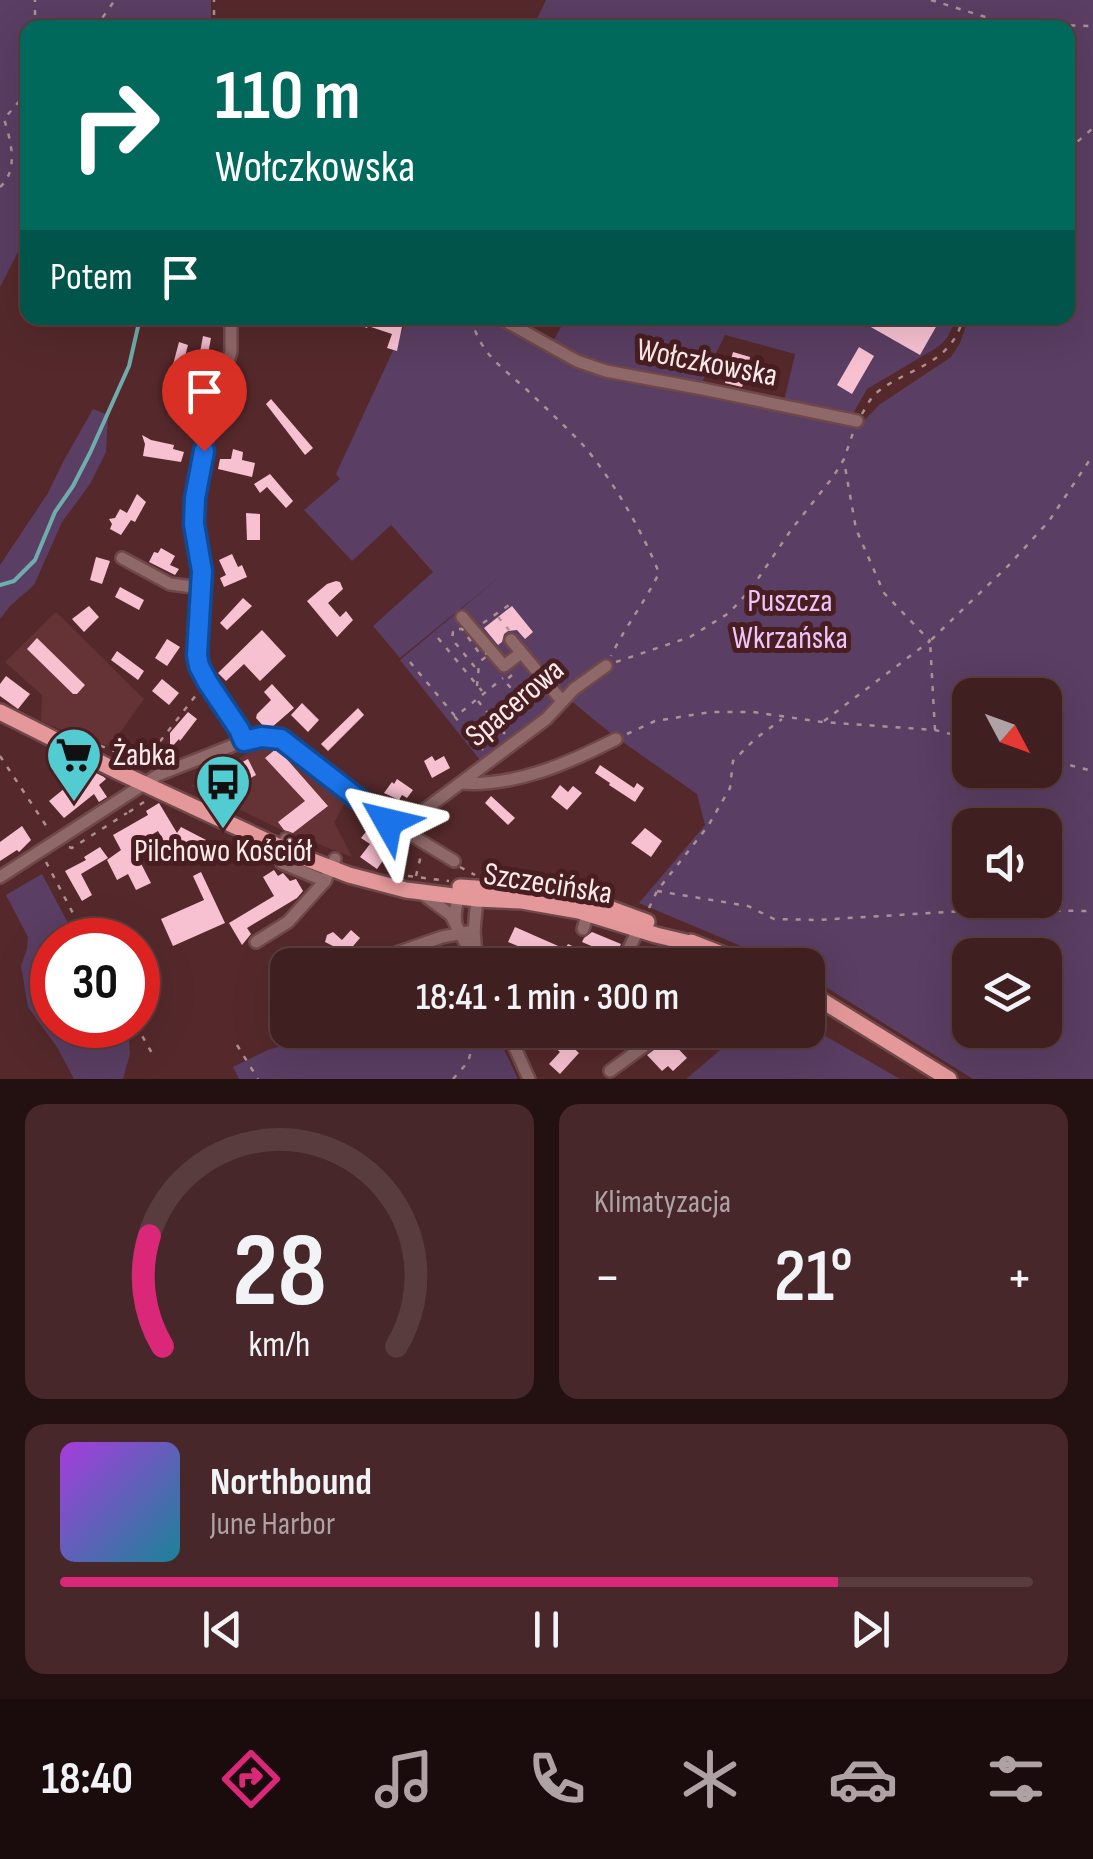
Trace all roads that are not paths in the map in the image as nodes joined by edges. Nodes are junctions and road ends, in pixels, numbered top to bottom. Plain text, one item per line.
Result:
1 (231, 325) edge
2 (513, 325) edge
3 (857, 422) road end
4 (122, 558) dead end
5 (202, 588) junction
6 (462, 617) dead end
7 (510, 640) dead end
8 (525, 657) junction
9 (606, 666) road end
10 (562, 701) junction
11 (0, 712) edge
12 (616, 739) road end
13 (244, 741) junction
14 (460, 783) junction
15 (152, 785) junction
16 (399, 829) junction
17 (454, 861) road end
18 (331, 870) junction
19 (0, 878) edge
20 (407, 884) junction
21 (467, 888) junction
22 (641, 924) junction
23 (463, 929) junction
24 (256, 942) dead end
25 (410, 948) edge
26 (470, 948) edge
27 (629, 948) edge
28 (705, 948) edge
29 (825, 1002) edge
30 (515, 1048) edge
31 (641, 1048) edge
32 (610, 1071) dead end
33 (528, 1075) edge
34 (949, 1079) edge

1 - 5 street
2 - 3 street, Wołczkowska
4 - 5 street
5 - 13 street
6 - 8 street
7 - 8 street
8 - 10 street
9 - 10 street, Spacerowa
10 - 14 street, Spacerowa
11 - 15 main road, Szczecińska
12 - 14 street, Spacerowa
13 - 15 street
13 - 16 street
14 - 16 street, Spacerowa
15 - 18 main road, Szczecińska
15 - 19 street
16 - 17 street
18 - 20 main road, Szczecińska
18 - 21 main road, Szczecińska
18 - 24 street
20 - 21 main road, Szczecińska
20 - 23 street
21 - 22 main road, Szczecińska
21 - 23 street
21 - 23 street
22 - 27 street
22 - 28 main road, Szczecińska
23 - 25 street, Szczecińska
23 - 26 street
29 - 34 main road
30 - 33 street
31 - 32 street

